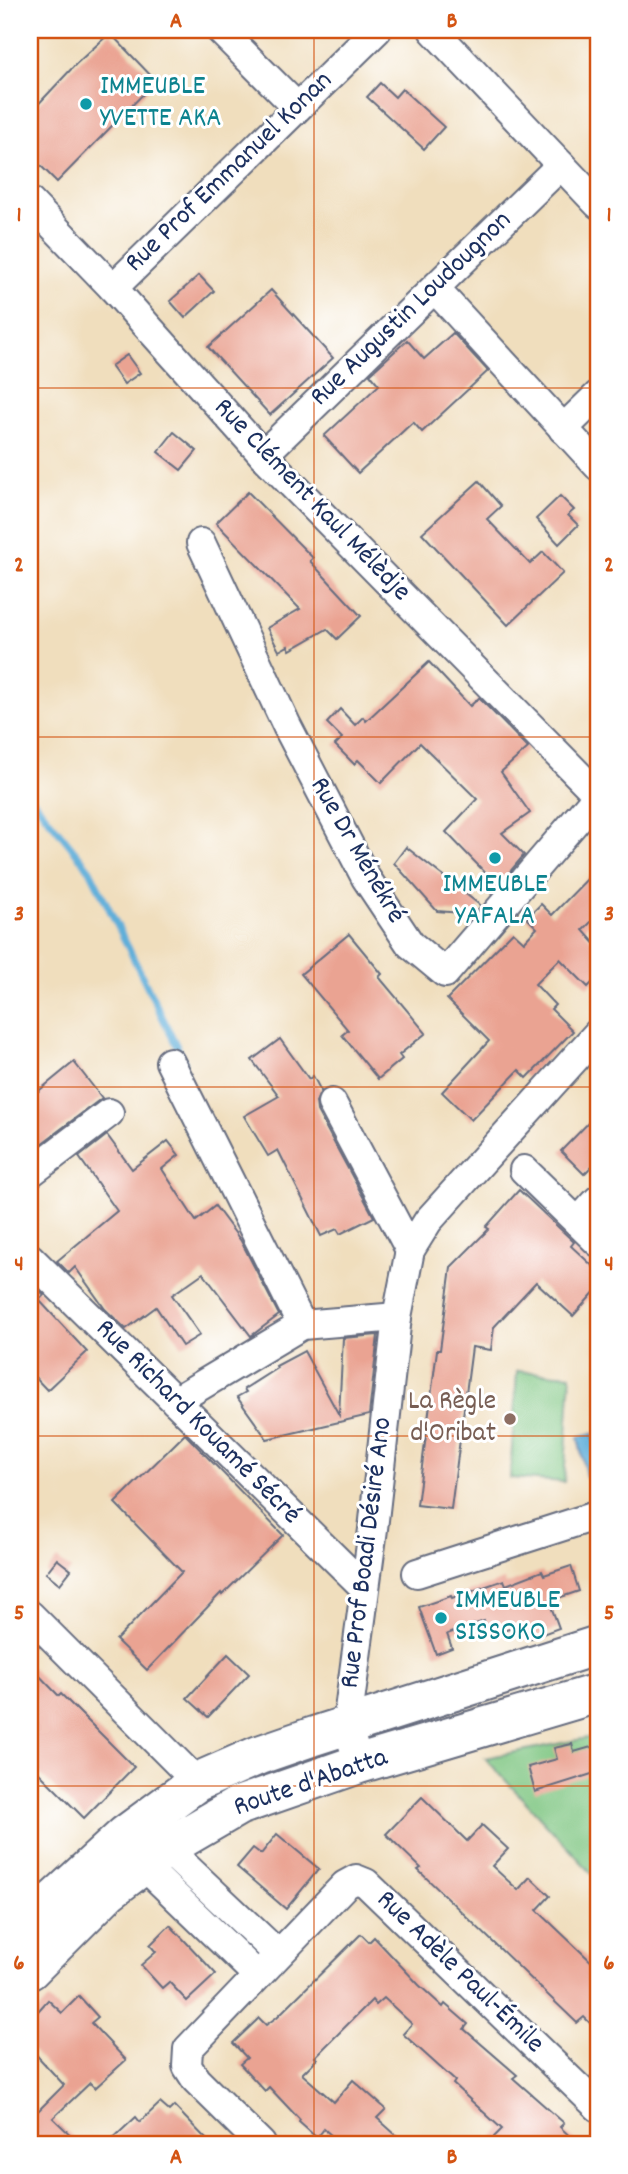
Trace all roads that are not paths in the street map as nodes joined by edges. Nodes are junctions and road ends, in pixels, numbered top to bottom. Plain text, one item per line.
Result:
1 (220, 30) edge
2 (377, 30) edge
3 (433, 30) edge
4 (297, 107) junction
5 (561, 165) junction
6 (30, 202) edge
7 (598, 204) edge
8 (113, 288) junction
9 (435, 289) junction
10 (598, 395) edge
11 (563, 429) junction
12 (263, 455) junction
13 (598, 466) edge
14 (201, 543) dead end
15 (598, 795) edge
16 (598, 1033) edge
17 (170, 1062) dead end
18 (332, 1104) dead end
19 (109, 1112) dead end
20 (524, 1170) dead end
21 (30, 1173) edge
22 (598, 1200) edge
23 (578, 1222) junction
24 (598, 1242) edge
25 (410, 1250) junction
26 (30, 1258) edge
27 (397, 1317) junction
28 (302, 1325) junction
29 (175, 1401) junction
30 (598, 1515) edge
31 (418, 1573) dead end
32 (364, 1587) junction
33 (30, 1615) edge
34 (598, 1645) edge
35 (598, 1693) edge
36 (347, 1725) junction
37 (359, 1764) junction
38 (197, 1782) junction
39 (155, 1857) junction
40 (30, 1922) edge
41 (278, 1954) junction
42 (30, 1970) edge
43 (257, 1975) junction
44 (598, 2107) edge
45 (261, 2144) edge

1 - 4 street
2 - 4 street, Rue Prof Emmanuel Konan
3 - 5 street
4 - 8 street, Rue Prof Emmanuel Konan
5 - 7 street
5 - 9 street, Rue Augustin Loudougnon
6 - 8 street, Rue Clément Kaul Mélèdje
8 - 12 street, Rue Clément Kaul Mélèdje
9 - 11 street
9 - 12 street, Rue Augustin Loudougnon
10 - 11 street
11 - 13 street
12 - 15 street, Rue Clément Kaul Mélèdje
14 - 15 street, Rue Dr Ménékré
16 - 25 street, Rue Prof Boadi Désiré Ano
17 - 28 street
18 - 25 street
19 - 21 street
20 - 23 street
22 - 23 street
23 - 24 street
25 - 27 street, Rue Prof Boadi Désiré Ano
26 - 29 street, Rue Richard Kouamé Sécré
27 - 28 street
27 - 32 street, Rue Prof Boadi Désiré Ano
28 - 29 street
29 - 32 street, Rue Richard Kouamé Sécré
30 - 31 street
32 - 36 street, Rue Prof Boadi Désiré Ano
33 - 38 street
34 - 36 street, Route d'Abatta
35 - 37 street, Route d'Abatta
36 - 37 street
36 - 38 street, Route d'Abatta
37 - 39 street, Route d'Abatta
38 - 40 street, Route d'Abatta
39 - 41 street
39 - 42 street, Route d'Abatta
39 - 43 street
41 - 43 street, Rue Adèle Paul-Émile
41 - 44 street, Rue Adèle Paul-Émile
43 - 45 street, Rue Adèle Paul-Émile

